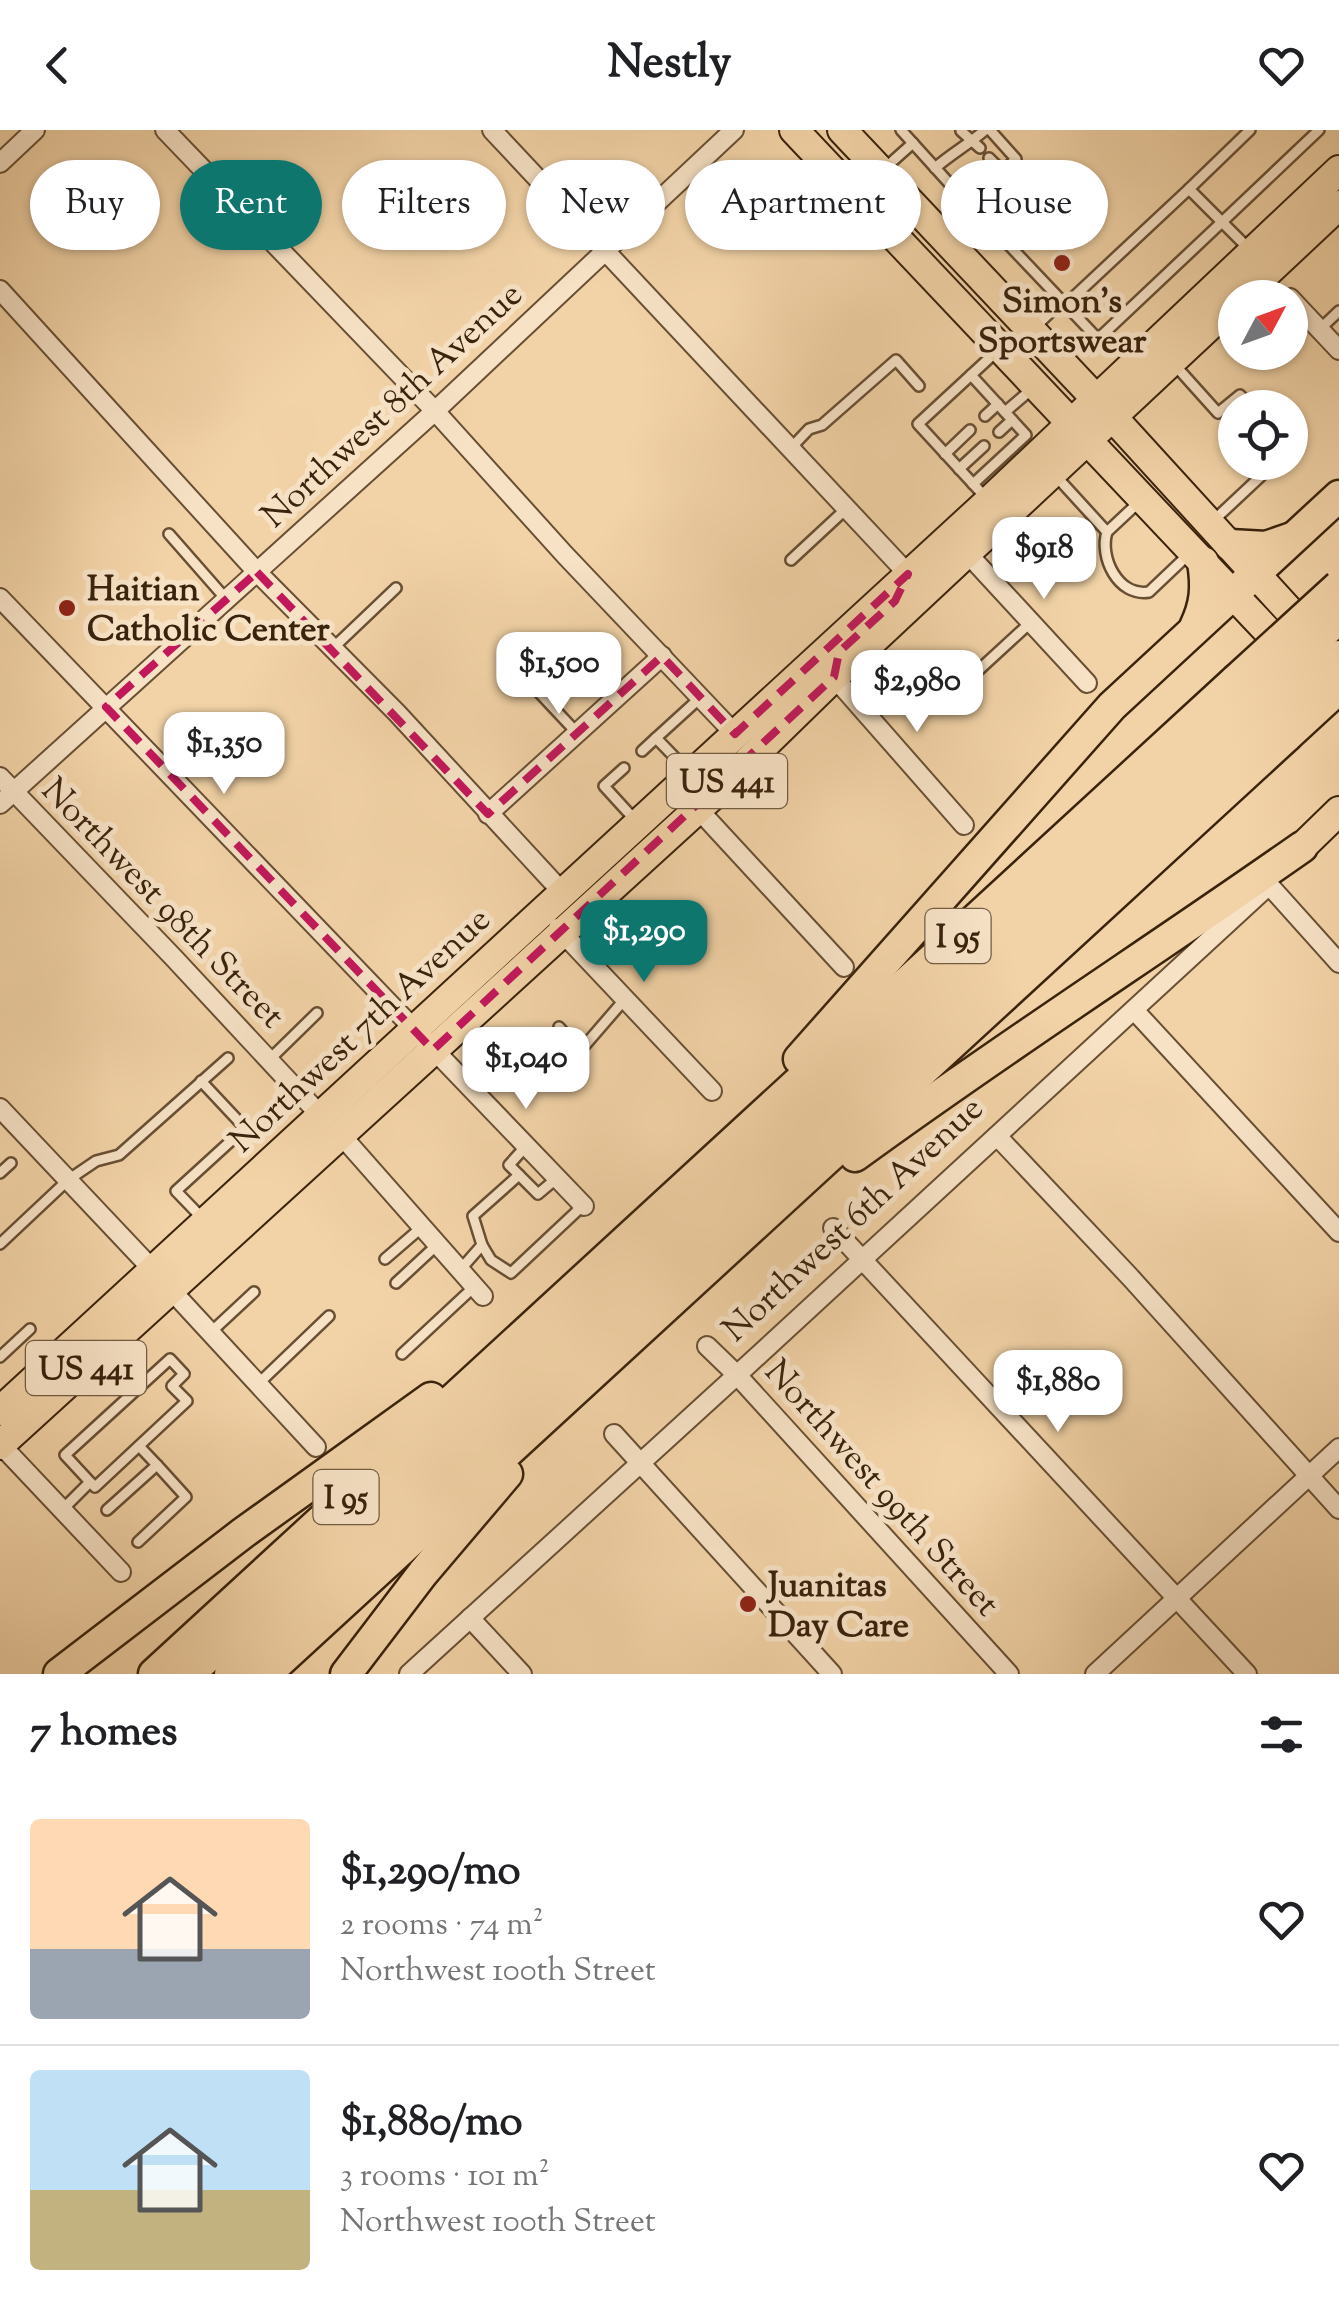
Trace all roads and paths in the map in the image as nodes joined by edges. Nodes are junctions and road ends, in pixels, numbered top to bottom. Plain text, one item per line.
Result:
1 (35, 130) edge
2 (165, 130) edge
3 (492, 130) edge
4 (734, 130) edge
5 (794, 130) edge
6 (842, 130) edge
7 (901, 130) edge
8 (988, 130) edge
9 (1250, 130) edge
10 (1318, 130) edge
11 (961, 131) edge
12 (912, 142) junction
13 (976, 144) junction
14 (870, 160) edge
15 (893, 160) edge
16 (1015, 160) edge
17 (0, 162) edge
18 (526, 166) edge
19 (935, 168) junction
20 (1339, 170) edge
21 (941, 175) edge
22 (1189, 189) junction
23 (665, 195) edge
24 (1339, 205) edge
25 (921, 214) edge
26 (1222, 222) junction
27 (606, 250) joint
28 (957, 252) junction
29 (1260, 263) junction
30 (1250, 280) edge
31 (1275, 280) edge
32 (0, 290) edge
33 (1064, 303) junction
34 (1339, 312) edge
35 (1308, 317) edge
36 (1218, 319) edge
37 (1320, 329) junction
38 (1032, 330) junction
39 (1000, 348) junction
40 (1339, 350) edge
41 (1172, 362) junction
42 (971, 376) junction
43 (919, 386) dead end
44 (1035, 386) junction
45 (1104, 409) junction
46 (435, 410) junction
47 (1005, 412) junction
48 (1218, 414) edge
49 (985, 416) dead end
50 (970, 430) dead end
51 (999, 432) dead end
52 (1079, 432) junction
53 (984, 446) dead end
54 (791, 448) junction
55 (1040, 453) junction
56 (945, 454) junction
57 (960, 469) junction
58 (1262, 480) edge
59 (981, 493) junction
60 (1339, 496) edge
61 (1142, 499) junction
62 (847, 508) junction
63 (1107, 532) junction
64 (170, 534) dead end
65 (1220, 534) junction
66 (1295, 537) junction
67 (967, 553) junction
68 (1198, 557) junction
69 (791, 560) dead end
70 (257, 572) junction
71 (908, 574) junction
72 (1245, 584) junction
73 (1339, 586) edge
74 (396, 588) dead end
75 (0, 598) edge
76 (226, 599) junction
77 (1339, 618) edge
78 (1031, 622) junction
79 (1192, 634) junction
80 (333, 648) junction
81 (662, 656) junction
82 (1339, 656) edge
83 (1339, 666) edge
84 (519, 671) dead end
85 (834, 677) junction
86 (970, 679) dead end
87 (1087, 683) dead end
88 (1339, 688) edge
89 (702, 697) junction
90 (106, 707) junction
91 (1339, 707) edge
92 (1262, 708) junction
93 (577, 733) junction
94 (735, 734) junction
95 (656, 738) junction
96 (642, 751) dead end
97 (624, 768) dead end
98 (691, 774) junction
99 (0, 777) edge
100 (7, 798) edge
101 (698, 810) junction
102 (1339, 811) edge
103 (488, 814) junction
104 (639, 823) junction
105 (964, 825) dead end
106 (1302, 847) junction
107 (652, 850) junction
108 (1269, 885) junction
109 (553, 902) junction
110 (563, 934) junction
111 (1339, 963) edge
112 (844, 967) dead end
113 (625, 999) junction
114 (1134, 1010) junction
115 (317, 1013) dead end
116 (559, 1027) dead end
117 (414, 1029) junction
118 (433, 1050) junction
119 (228, 1058) dead end
120 (269, 1060) junction
121 (201, 1081) junction
122 (712, 1091) dead end
123 (0, 1108) edge
124 (331, 1125) junction
125 (997, 1136) junction
126 (526, 1146) junction
127 (11, 1163) dead end
128 (0, 1173) edge
129 (519, 1175) junction
130 (557, 1178) junction
131 (68, 1180) junction
132 (679, 1191) junction
133 (583, 1205) joint
134 (206, 1222) junction
135 (422, 1227) junction
136 (833, 1228) dead end
137 (1339, 1232) edge
138 (0, 1244) edge
139 (438, 1244) junction
140 (482, 1245) junction
141 (731, 1247) junction
142 (385, 1259) dead end
143 (861, 1259) junction
144 (460, 1270) junction
145 (162, 1280) junction
146 (396, 1283) dead end
147 (479, 1291) joint
148 (254, 1292) dead end
149 (329, 1316) dead end
150 (539, 1320) junction
151 (30, 1329) dead end
152 (210, 1333) junction
153 (708, 1346) dead end
154 (402, 1354) dead end
155 (0, 1357) edge
156 (738, 1375) junction
157 (588, 1378) junction
158 (258, 1384) junction
159 (0, 1411) edge
160 (614, 1434) dead end
161 (0, 1444) edge
162 (139, 1446) junction
163 (316, 1447) dead end
164 (1339, 1448) edge
165 (641, 1464) junction
166 (156, 1465) junction
167 (1308, 1476) junction
168 (90, 1482) junction
169 (1339, 1508) edge
170 (62, 1510) junction
171 (107, 1510) dead end
172 (138, 1542) dead end
173 (121, 1572) dead end
174 (1176, 1598) junction
175 (470, 1618) junction
176 (58, 1674) edge
177 (154, 1674) edge
178 (189, 1674) edge
179 (230, 1674) edge
180 (266, 1674) edge
181 (346, 1674) edge
182 (408, 1674) edge
183 (522, 1674) edge
184 (832, 1674) edge
185 (1009, 1674) edge
186 (1096, 1674) edge
187 (1247, 1674) edge

1 - 17 street
2 - 46 street
3 - 18 street
4 - 23 street, Northwest 8th Avenue
5 - 39 main road
6 - 14 main road
7 - 12 lane
8 - 13 lane
8 - 16 lane
9 - 22 lane
10 - 26 lane
11 - 13 lane
12 - 15 lane
12 - 19 lane
13 - 19 lane
19 - 21 lane
20 - 29 main road, Northwest 7th Avenue / US 441
22 - 26 lane
22 - 33 lane
24 - 29 main road, Northwest 7th Avenue / US 441
25 - 28 main road
26 - 29 lane
26 - 33 lane
27 - 46 street, Northwest 8th Avenue
27 - 54 street
28 - 33 lane
28 - 38 main road
29 - 30 main road, Northwest 7th Avenue / US 441
29 - 31 street
29 - 45 main road, Northwest 7th Avenue / US 441
32 - 70 street
33 - 38 lane
34 - 37 lane
35 - 37 street
36 - 41 main road, Northwest 7th Avenue / US 441
37 - 40 street
38 - 45 main road
39 - 42 lane
39 - 44 main road
41 - 45 main road, Northwest 7th Avenue / US 441
41 - 48 lane
42 - 47 lane
42 - 56 lane
43 - 54 lane
44 - 47 lane
44 - 52 main road
45 - 52 main road, Northwest 7th Avenue / US 441
45 - 65 main road
46 - 70 street, Northwest 8th Avenue
46 - 81 street
47 - 49 lane
47 - 51 lane
47 - 55 lane
50 - 56 lane
52 - 55 main road, Northwest 7th Avenue / US 441
52 - 61 main road
53 - 57 lane
54 - 62 street
55 - 59 main road, Northwest 7th Avenue / US 441
55 - 63 lane
55 - 67 main road, Northwest 7th Avenue / US 441
56 - 57 lane
57 - 59 lane
58 - 65 lane
59 - 71 main road, Northwest 7th Avenue / US 441
60 - 66 highway
61 - 63 lane
61 - 68 main road
62 - 69 lane
62 - 71 street
63 - 68 lane
64 - 76 lane
65 - 66 highway
65 - 72 main road
66 - 72 highway
67 - 78 street
67 - 85 main road, Northwest 7th Avenue / US 441
68 - 72 main road
68 - 79 highway
70 - 76 street, Northwest 8th Avenue
70 - 80 street
71 - 85 main road
71 - 94 main road, Northwest 7th Avenue / US 441
72 - 79 highway
72 - 83 main road
72 - 91 main road
73 - 92 highway, I 95, bridge
74 - 80 lane
75 - 90 street
76 - 90 street, Northwest 8th Avenue
77 - 92 highway, bridge
78 - 86 lane
78 - 87 street
79 - 132 highway
80 - 103 street
81 - 89 street
81 - 93 street
82 - 92 highway, bridge
84 - 93 lane
85 - 101 main road, Northwest 7th Avenue / US 441
85 - 105 street
88 - 92 highway, I 95, bridge
89 - 94 street
89 - 95 lane
90 - 100 street, Northwest 8th Avenue
90 - 117 street
92 - 132 highway, I 95
92 - 141 highway, I 95
92 - 178 highway
92 - 179 highway
93 - 103 street
94 - 98 main road, Northwest 7th Avenue / US 441
94 - 107 main road
95 - 96 lane
95 - 98 lane
97 - 104 lane
98 - 104 main road, Northwest 7th Avenue / US 441
99 - 100 street, Northwest 98th Street
100 - 120 street, Northwest 98th Street
101 - 107 main road, Northwest 7th Avenue / US 441
101 - 112 street
102 - 106 main road, Northwest 6th Avenue
103 - 109 street
104 - 109 main road, Northwest 7th Avenue / US 441
106 - 108 street, Northwest 6th Avenue
106 - 141 highway
107 - 110 main road, Northwest 7th Avenue / US 441
108 - 111 street
108 - 114 street, Northwest 6th Avenue
109 - 110 street
109 - 117 main road, Northwest 7th Avenue / US 441
110 - 113 street
110 - 118 main road, Northwest 7th Avenue / US 441
113 - 116 lane
113 - 122 street
114 - 125 street, Northwest 6th Avenue
114 - 137 street
115 - 120 lane
117 - 118 street
117 - 124 main road, Northwest 7th Avenue / US 441
118 - 124 main road, Northwest 7th Avenue / US 441
118 - 126 street
119 - 121 lane
120 - 124 street, Northwest 98th Street
121 - 131 lane
121 - 134 lane
123 - 131 street
124 - 134 main road, Northwest 7th Avenue / US 441
124 - 135 street, Northwest 98th Street
124 - 145 main road, Northwest 7th Avenue / US 441
125 - 143 street, Northwest 6th Avenue
125 - 167 street
126 - 129 lane
126 - 130 street
127 - 128 lane
129 - 130 lane
129 - 140 lane
130 - 133 street
131 - 138 lane
131 - 145 street
132 - 150 highway, I 95
133 - 140 lane
134 - 145 main road, Northwest 7th Avenue / US 441
135 - 139 street, Northwest 98th Street
135 - 142 lane
136 - 143 street
139 - 144 street, Northwest 98th Street
139 - 146 lane
140 - 144 lane
141 - 157 highway, I 95
143 - 156 street, Northwest 6th Avenue
143 - 174 street
144 - 147 street, Northwest 98th Street
145 - 152 street
145 - 159 main road, Northwest 7th Avenue / US 441
145 - 161 main road, US 441
147 - 154 lane
148 - 152 lane
149 - 158 lane
150 - 176 highway
150 - 177 highway, I 95
151 - 155 lane
152 - 158 street
153 - 156 street, Northwest 99th Street
156 - 165 street, Northwest 6th Avenue
156 - 185 street, Northwest 99th Street
157 - 180 highway, I 95
157 - 181 highway
158 - 163 street
160 - 165 street
161 - 170 street
162 - 166 lane
162 - 168 lane
162 - 168 lane
164 - 167 street
165 - 175 street, Northwest 6th Avenue
165 - 184 street
166 - 171 lane
166 - 172 lane
167 - 169 street
167 - 174 street
168 - 170 lane
170 - 173 street
174 - 186 street
174 - 187 street
175 - 182 street, Northwest 6th Avenue
175 - 183 street

